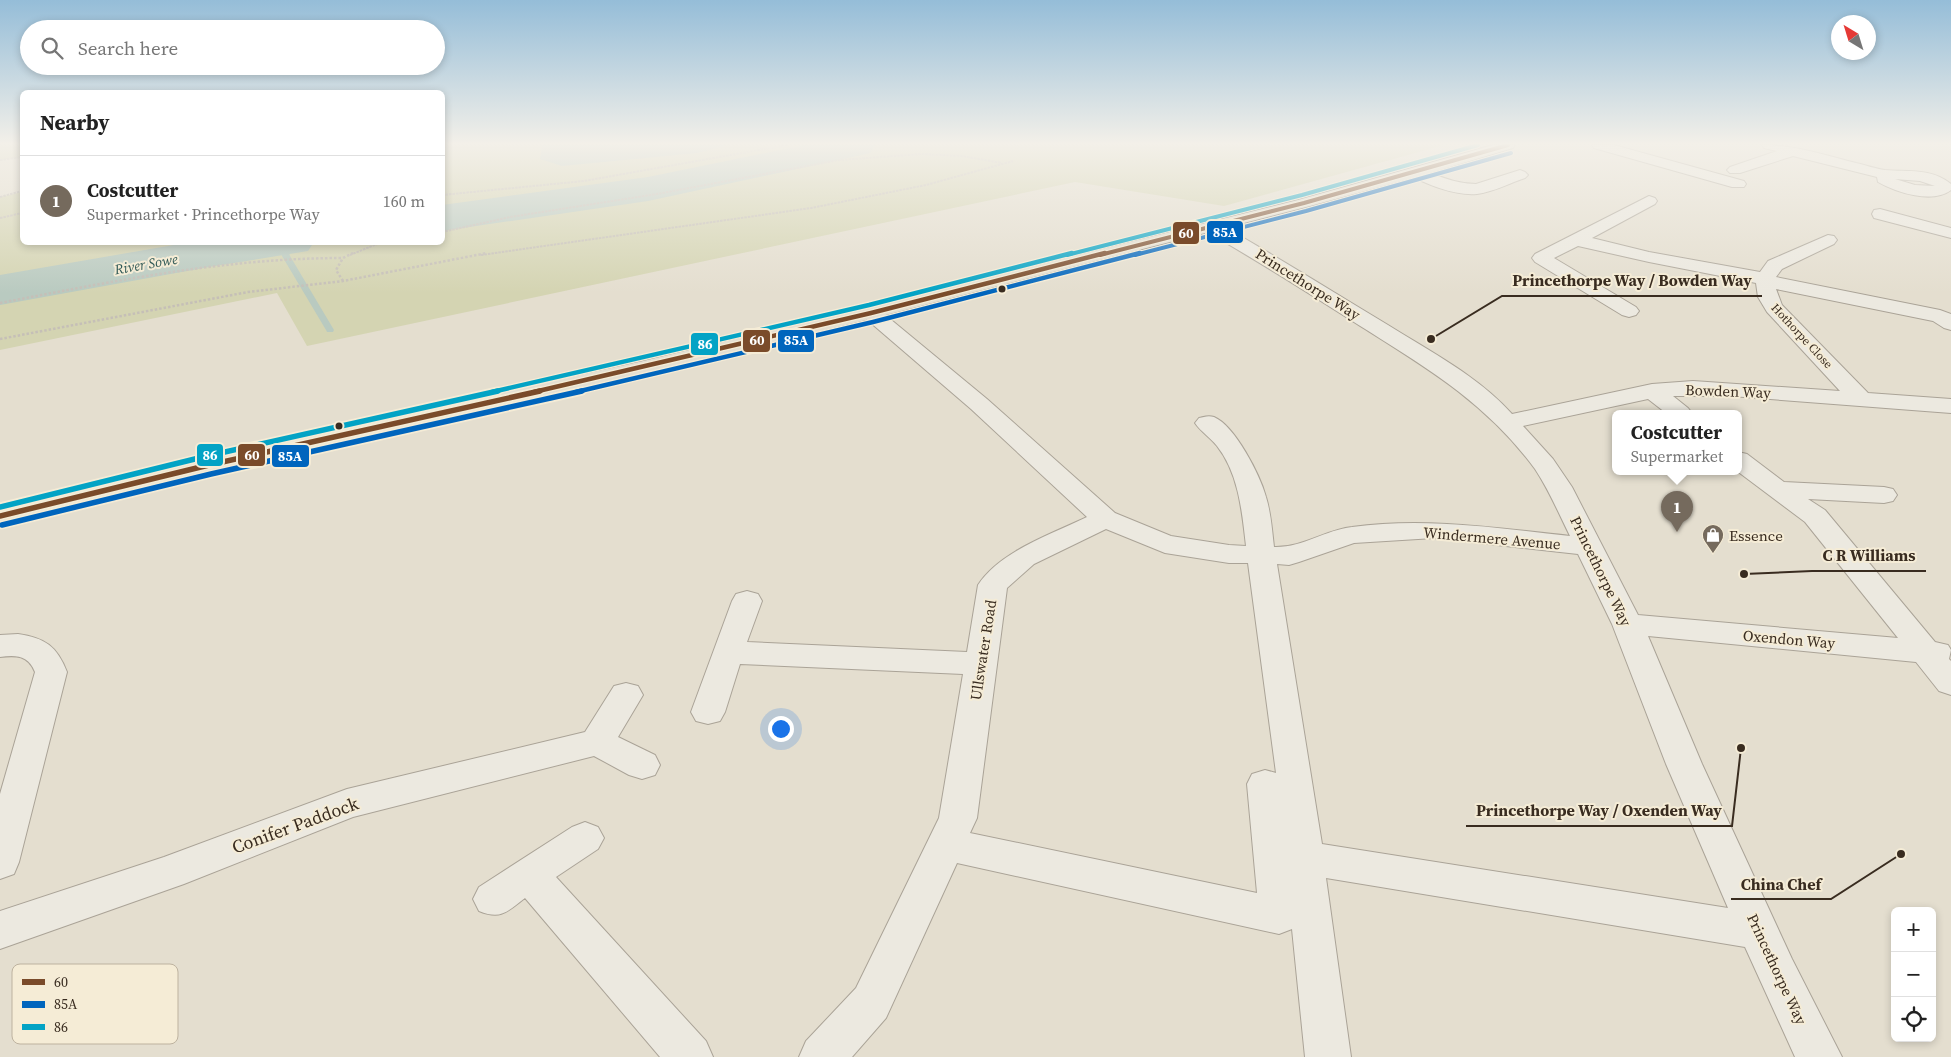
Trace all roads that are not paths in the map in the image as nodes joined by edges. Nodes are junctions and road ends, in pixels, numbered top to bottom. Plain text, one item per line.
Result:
1 (1334, 194) edge
2 (1649, 201) dead end
3 (1880, 214) dead end
4 (1211, 227) junction
5 (1951, 233) edge
6 (1576, 240) junction
7 (1828, 240) dead end
8 (1765, 280) junction
9 (1629, 311) dead end
10 (871, 313) junction
11 (1947, 317) edge
12 (1652, 391) junction
13 (1861, 399) junction
14 (1951, 406) edge
15 (1676, 410) edge
16 (1508, 422) junction
17 (1207, 423) dead end
18 (1742, 462) edge
19 (1777, 489) junction
20 (1884, 495) dead end
21 (0, 516) edge
22 (1105, 519) junction
23 (1589, 547) junction
24 (1262, 555) junction
25 (747, 601) dead end
26 (1627, 624) junction
27 (0, 646) edge
28 (728, 652) junction
29 (1938, 653) edge
30 (980, 664) junction
31 (1951, 683) edge
32 (626, 695) dead end
33 (708, 712) dead end
34 (597, 742) junction
35 (642, 765) dead end
36 (1265, 784) dead end
37 (585, 838) dead end
38 (945, 844) junction
39 (1304, 858) junction
40 (0, 862) edge
41 (528, 874) junction
42 (492, 899) dead end
43 (0, 930) edge
44 (1759, 931) junction
45 (690, 1057) edge
46 (822, 1057) edge
47 (1328, 1057) edge
48 (1819, 1057) edge

1 - 4 main road
2 - 6 street
3 - 5 street
4 - 10 main road
4 - 16 street, Princethorpe Way
6 - 8 street
6 - 9 street
7 - 8 street
8 - 11 street
8 - 13 street, Hothorpe Close
10 - 21 main road
10 - 22 street
12 - 13 street, Bowden Way
12 - 15 street
12 - 16 street, Bowden Way
13 - 14 street, Bowden Way
16 - 23 street, Princethorpe Way
17 - 24 street
18 - 19 street
19 - 20 street
19 - 29 street
22 - 24 street, Windermere Avenue
22 - 30 street, Ullswater Road
23 - 24 street, Windermere Avenue
23 - 26 street, Princethorpe Way
24 - 39 street
25 - 28 street
26 - 29 street, Oxendon Way
26 - 44 street, Princethorpe Way
27 - 40 street
28 - 30 street
28 - 33 street
29 - 31 street
30 - 38 street, Ullswater Road
32 - 34 street
34 - 35 street
34 - 43 street, Conifer Paddock
36 - 38 street
37 - 41 street
38 - 46 street, Ullswater Road
39 - 44 street
39 - 47 street
41 - 42 street
41 - 45 street
44 - 48 street, Princethorpe Way

